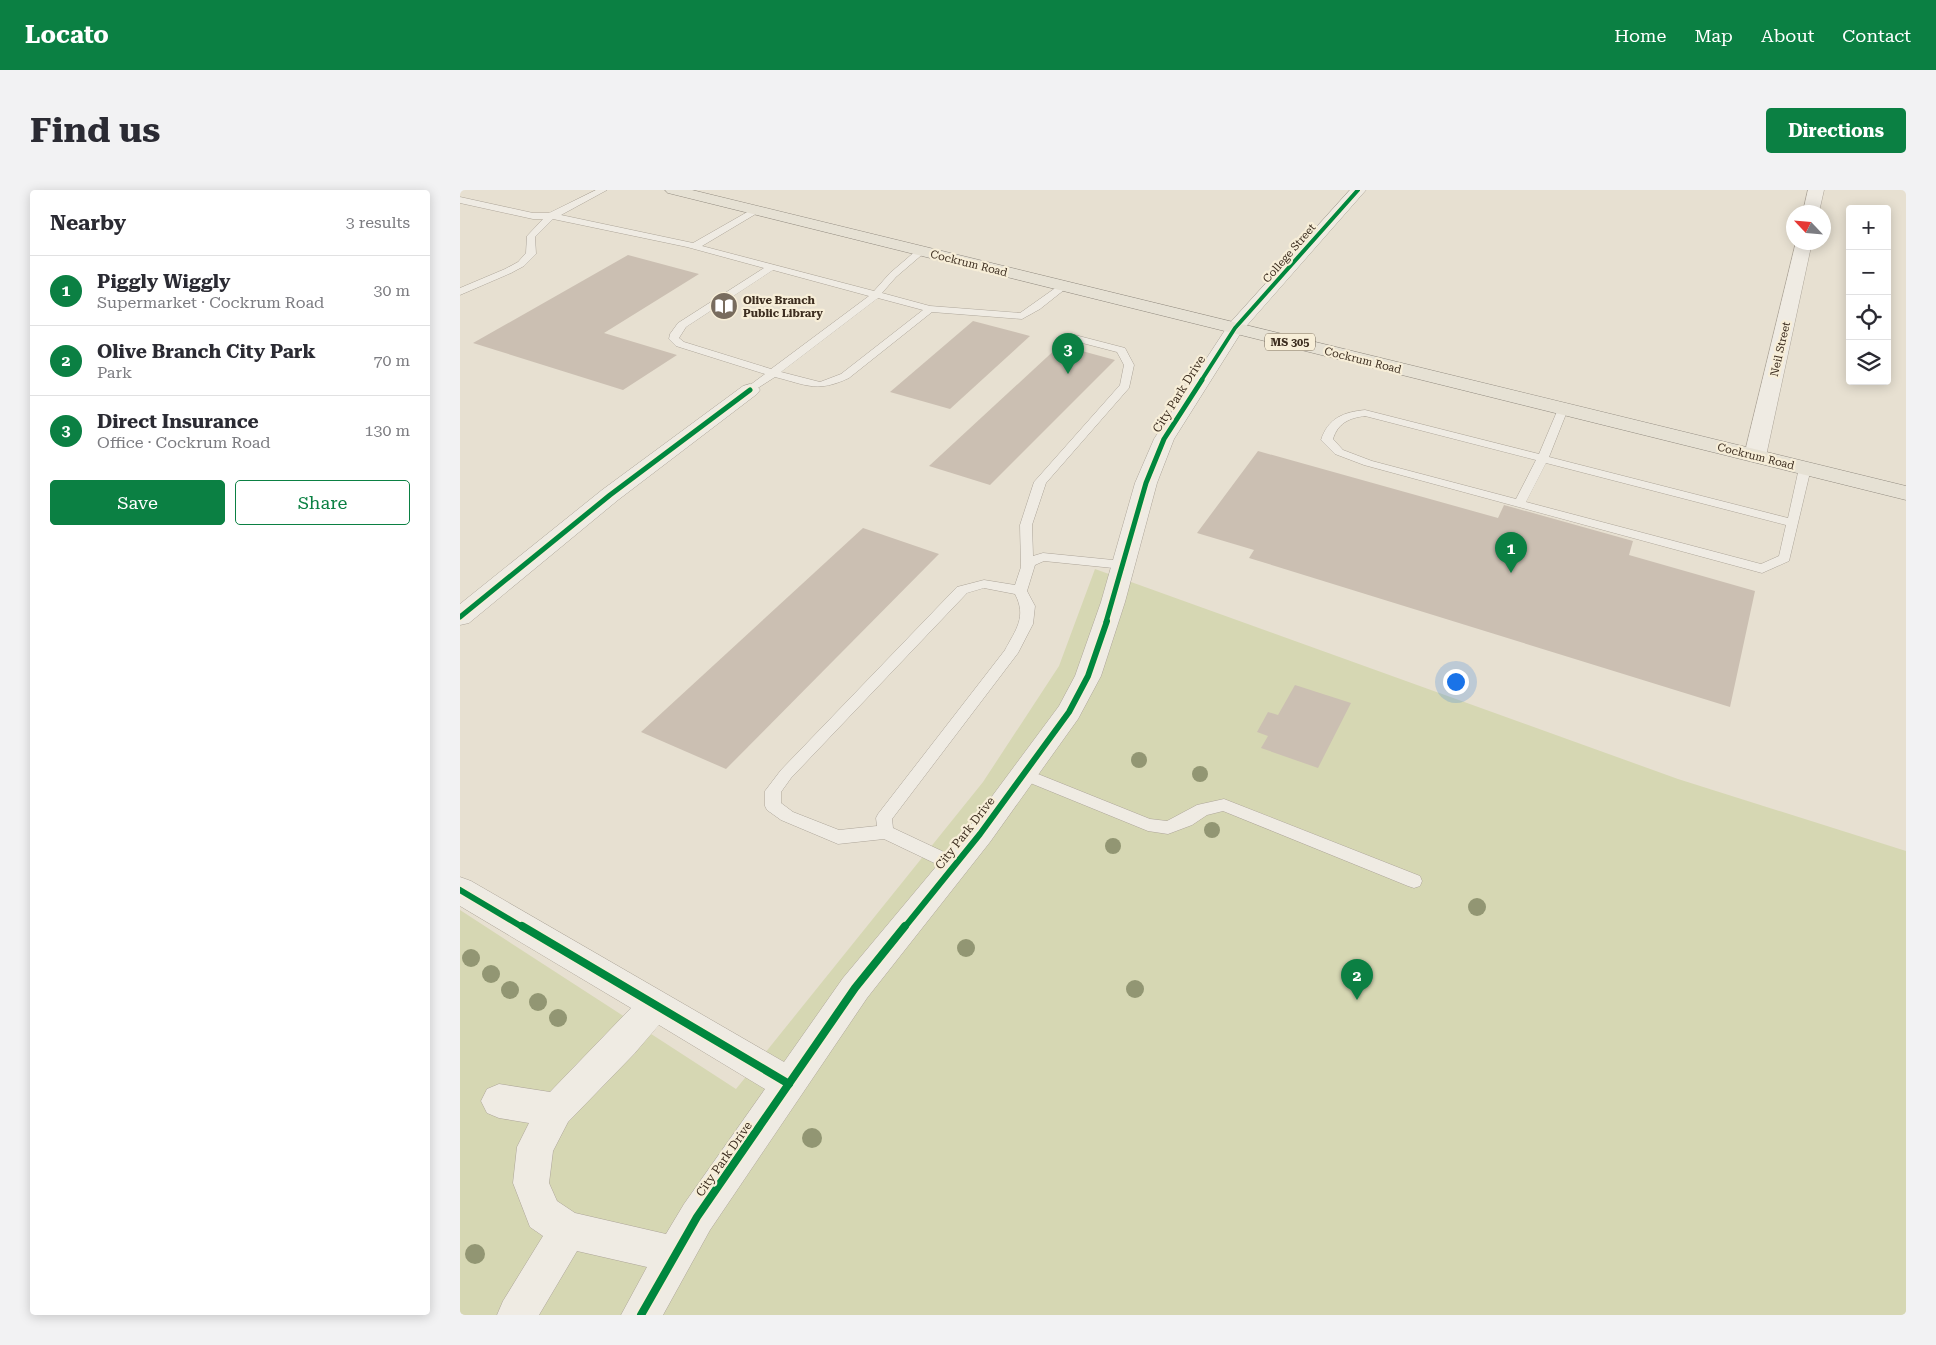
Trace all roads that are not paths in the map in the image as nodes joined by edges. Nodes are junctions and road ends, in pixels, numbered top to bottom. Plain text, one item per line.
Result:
1 (603, 190) edge
2 (674, 190) edge
3 (1358, 190) edge
4 (1816, 190) edge
5 (460, 200) edge
6 (1813, 205) edge
7 (756, 210) junction
8 (551, 216) junction
9 (695, 246) junction
10 (1802, 250) edge
11 (922, 251) junction
12 (771, 267) junction
13 (1064, 286) junction
14 (460, 292) edge
15 (876, 294) junction
16 (930, 309) junction
17 (1235, 328) junction
18 (1071, 337) dead end
19 (773, 373) junction
20 (750, 390) joint
21 (1563, 409) junction
22 (1755, 456) junction
23 (1543, 458) junction
24 (1805, 468) junction
25 (1906, 493) edge
26 (1519, 504) junction
27 (1793, 523) junction
28 (1123, 564) junction
29 (1027, 566) junction
30 (1020, 591) junction
31 (460, 617) edge
32 (1023, 774) junction
33 (885, 832) junction
34 (955, 865) junction
35 (1414, 881) dead end
36 (460, 890) edge
37 (655, 1005) junction
38 (789, 1084) junction
39 (499, 1101) dead end
40 (556, 1110) junction
41 (568, 1230) junction
42 (675, 1255) junction
43 (518, 1315) edge
44 (641, 1315) edge

1 - 8 lane
2 - 7 main road, Cockrum Road / MS 305
3 - 17 street, College Street
4 - 6 street
5 - 8 lane
7 - 9 lane
7 - 11 main road, Cockrum Road / MS 305
8 - 9 lane
8 - 14 lane
9 - 12 lane
10 - 22 street, Neil Street
11 - 13 main road, Cockrum Road / MS 305
11 - 15 lane
12 - 15 lane
12 - 19 lane
13 - 16 lane
13 - 17 main road, Cockrum Road / MS 305
15 - 16 lane
15 - 19 lane
16 - 19 lane
17 - 21 main road, Cockrum Road / MS 305
17 - 28 street, City Park Drive
18 - 29 lane
19 - 20 lane
20 - 31 street
21 - 22 main road, Cockrum Road / MS 305
21 - 23 lane
22 - 24 main road, Cockrum Road / MS 305
23 - 26 lane
23 - 26 lane
23 - 27 lane
24 - 25 main road, Cockrum Road / MS 305
24 - 27 lane
26 - 27 lane
28 - 29 lane
28 - 32 street, City Park Drive
29 - 30 lane
30 - 33 lane
30 - 33 lane
32 - 34 street, City Park Drive
32 - 35 lane
33 - 34 lane
34 - 38 street, City Park Drive
36 - 37 street
37 - 38 street
37 - 40 street
38 - 42 street, City Park Drive
39 - 40 street
40 - 41 street
41 - 42 street
41 - 43 street
42 - 44 street, City Park Drive

